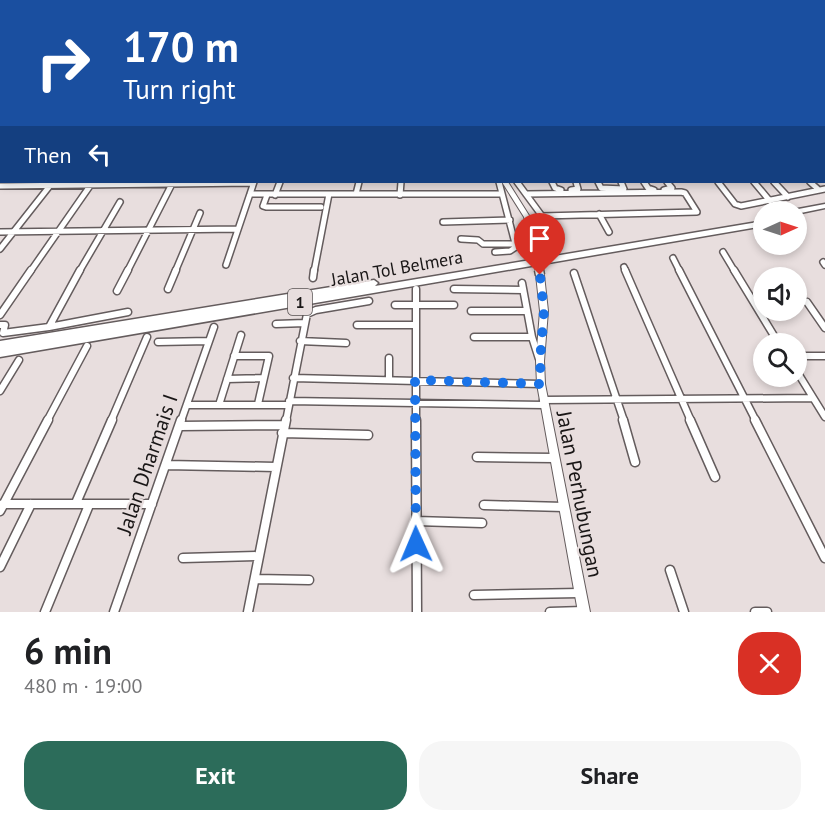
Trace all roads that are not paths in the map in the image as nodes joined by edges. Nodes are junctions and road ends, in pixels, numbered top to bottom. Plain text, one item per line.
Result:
1 (52, 183) edge
2 (92, 183) edge
3 (133, 183) edge
4 (173, 183) edge
5 (254, 183) edge
6 (280, 183) edge
7 (359, 183) edge
8 (401, 183) edge
9 (499, 183) edge
10 (506, 183) edge
11 (518, 183) edge
12 (552, 183) edge
13 (576, 183) edge
14 (599, 183) edge
15 (621, 183) edge
16 (645, 183) edge
17 (668, 183) edge
18 (719, 183) edge
19 (755, 183) edge
20 (775, 183) edge
21 (2, 185) edge
22 (822, 189) edge
23 (250, 194) junction
24 (329, 194) junction
25 (356, 194) junction
26 (502, 194) junction
27 (526, 194) junction
28 (267, 195) junction
29 (275, 195) junction
30 (400, 195) junction
31 (788, 197) junction
32 (770, 201) joint
33 (120, 202) dead end
34 (753, 204) edge
35 (825, 206) edge
36 (321, 207) dead end
37 (807, 209) edge
38 (825, 212) edge
39 (200, 213) dead end
40 (599, 214) junction
41 (807, 215) edge
42 (753, 219) edge
43 (510, 220) junction
44 (443, 222) dead end
45 (753, 225) edge
46 (194, 229) junction
47 (238, 229) junction
48 (103, 230) junction
49 (148, 230) junction
50 (60, 231) junction
51 (0, 232) edge
52 (14, 232) junction
53 (609, 232) dead end
54 (461, 239) dead end
55 (515, 244) junction
56 (0, 249) edge
57 (495, 252) dead end
58 (723, 252) dead end
59 (673, 258) dead end
60 (226, 265) dead end
61 (624, 267) dead end
62 (574, 273) dead end
63 (313, 278) dead end
64 (168, 289) dead end
65 (416, 289) dead end
66 (454, 289) dead end
67 (117, 291) dead end
68 (369, 301) dead end
69 (807, 302) dead end
70 (395, 305) dead end
71 (415, 305) junction
72 (454, 305) dead end
73 (471, 311) dead end
74 (527, 311) junction
75 (128, 312) dead end
76 (0, 315) edge
77 (304, 323) junction
78 (276, 324) dead end
79 (0, 325) edge
80 (357, 325) dead end
81 (415, 325) junction
82 (49, 327) junction
83 (214, 327) dead end
84 (825, 328) edge
85 (772, 333) edge
86 (241, 336) dead end
87 (474, 337) dead end
88 (532, 337) junction
89 (147, 338) dead end
90 (209, 341) junction
91 (300, 341) junction
92 (158, 342) dead end
93 (346, 343) dead end
94 (0, 345) edge
95 (87, 346) dead end
96 (0, 353) edge
97 (234, 356) junction
98 (807, 356) edge
99 (825, 356) edge
100 (389, 358) dead end
101 (19, 360) dead end
102 (540, 361) junction
103 (264, 378) junction
104 (293, 378) junction
105 (227, 379) junction
106 (389, 380) junction
107 (415, 380) junction
108 (541, 384) junction
109 (806, 387) edge
110 (0, 391) edge
111 (680, 398) junction
112 (743, 398) junction
113 (813, 398) junction
114 (618, 400) junction
115 (544, 402) junction
116 (289, 403) junction
117 (415, 404) junction
118 (187, 405) junction
119 (219, 405) junction
120 (258, 405) junction
121 (824, 414) edge
122 (180, 426) junction
123 (283, 429) junction
124 (368, 435) dead end
125 (477, 457) dead end
126 (554, 458) junction
127 (635, 462) dead end
128 (166, 465) junction
129 (276, 467) junction
130 (715, 477) dead end
131 (76, 503) junction
132 (31, 504) junction
133 (152, 504) junction
134 (89, 505) junction
135 (484, 505) dead end
136 (1, 507) edge
137 (564, 507) junction
138 (416, 521) junction
139 (482, 523) dead end
140 (259, 556) junction
141 (183, 558) dead end
142 (825, 558) edge
143 (0, 567) edge
144 (670, 570) dead end
145 (255, 579) junction
146 (309, 580) dead end
147 (580, 593) junction
148 (474, 595) dead end
149 (584, 611) edge
150 (45, 612) edge
151 (114, 612) edge
152 (248, 612) edge
153 (417, 612) edge
154 (550, 612) edge
155 (684, 612) edge
156 (755, 612) edge
157 (767, 612) edge

1 - 2 street
1 - 21 street
1 - 52 street
2 - 3 street
2 - 50 street
3 - 4 street
4 - 49 street
5 - 23 street
6 - 29 street
7 - 25 street
8 - 30 street
9 - 26 street
10 - 102 main road, Jalan Perhubungan, bridge
11 - 27 street
12 - 13 street
14 - 15 street
16 - 17 street
18 - 34 street
19 - 32 street
20 - 31 street
22 - 31 street
23 - 28 street
23 - 47 street
24 - 25 street
24 - 29 street
24 - 63 street
25 - 30 street
26 - 30 street
26 - 43 street
27 - 40 street
27 - 40 street
28 - 29 street
28 - 36 street
31 - 32 street
33 - 48 street
35 - 37 highway
38 - 41 highway
39 - 46 street
40 - 53 street
42 - 94 highway, Jalan Tol Belmera / 1
43 - 44 street
43 - 55 street
45 - 96 highway, Jalan Tol Belmera / 1
46 - 47 street
46 - 49 street
46 - 64 street
47 - 60 street
48 - 49 street
48 - 50 street
48 - 82 street
49 - 67 street
50 - 52 street
50 - 76 street
51 - 52 street
52 - 56 street
54 - 55 street
55 - 57 street
58 - 85 street
59 - 112 street
61 - 111 street
62 - 114 street
65 - 71 street
66 - 74 street
68 - 77 street
69 - 84 street
70 - 71 street
71 - 72 street
71 - 81 street
73 - 74 street
74 - 88 street
75 - 82 street
77 - 78 street
77 - 91 street
79 - 82 street
80 - 81 street
81 - 107 street
83 - 90 street, Jalan Dharmais I
86 - 97 street
87 - 88 street
88 - 102 street
89 - 131 street
90 - 92 street
90 - 118 street, Jalan Dharmais I
91 - 93 street
91 - 104 street
95 - 136 street
97 - 103 street
97 - 105 street
98 - 99 street
100 - 106 street
101 - 110 street
102 - 108 main road, Jalan Perhubungan
103 - 105 street
103 - 120 street
104 - 106 street
104 - 116 street
105 - 119 street
106 - 107 street
107 - 108 street
107 - 117 street
108 - 115 main road, Jalan Perhubungan
109 - 113 street
111 - 112 street
111 - 114 street
111 - 130 street
112 - 113 street
112 - 142 street
113 - 121 street
114 - 115 street
114 - 127 street
115 - 117 street
115 - 126 main road, Jalan Perhubungan
116 - 117 street
116 - 120 street
116 - 123 street
117 - 138 street
118 - 119 street
118 - 122 street, Jalan Dharmais I
119 - 120 street
122 - 123 street
122 - 128 street, Jalan Dharmais I
123 - 124 street
123 - 129 street
125 - 126 street
126 - 137 main road, Jalan Perhubungan
128 - 129 street
128 - 133 street, Jalan Dharmais I
129 - 140 street
131 - 132 street
131 - 134 street
132 - 136 street
132 - 143 street
133 - 134 street
133 - 151 street, Jalan Dharmais I
134 - 150 street
135 - 137 street
137 - 147 main road, Jalan Perhubungan
138 - 139 street
138 - 153 street
140 - 141 street
140 - 145 street
144 - 155 street
145 - 146 street
145 - 152 street
147 - 148 street
147 - 149 main road, Jalan Perhubungan
149 - 154 street
156 - 157 street

